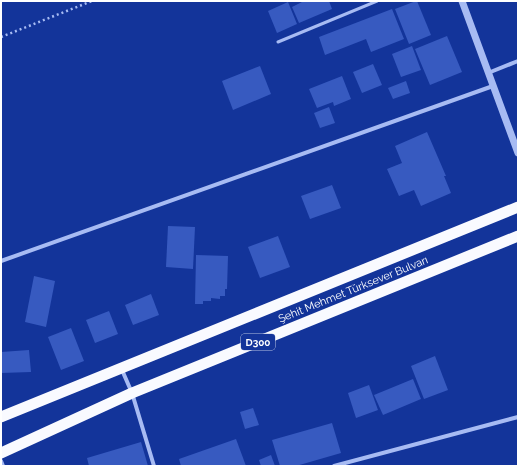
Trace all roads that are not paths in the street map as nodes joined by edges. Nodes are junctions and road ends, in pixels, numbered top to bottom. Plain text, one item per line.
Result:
1 (377, 1) edge
2 (462, 1) edge
3 (278, 42) dead end
4 (518, 61) edge
5 (488, 73) junction
6 (493, 86) junction
7 (518, 153) edge
8 (518, 207) edge
9 (518, 236) edge
10 (1, 261) edge
11 (122, 368) junction
12 (132, 393) junction
13 (1, 417) edge
14 (518, 417) edge
15 (1, 453) edge
16 (1, 461) edge
17 (3, 466) edge
18 (154, 466) edge
19 (334, 466) edge

1 - 3 lane
2 - 5 street
4 - 5 street
5 - 6 street
6 - 7 street
6 - 10 street
8 - 11 highway, Şehit Mehmet Türksever Bulvarı / D300
9 - 12 highway, Şehit Mehmet Türksever Bulvarı / D300
11 - 12 street
11 - 13 highway, Şehit Mehmet Türksever Bulvarı / D300
12 - 15 highway, Şehit Mehmet Türksever Bulvarı / D300
12 - 18 street
14 - 19 street
16 - 17 street

